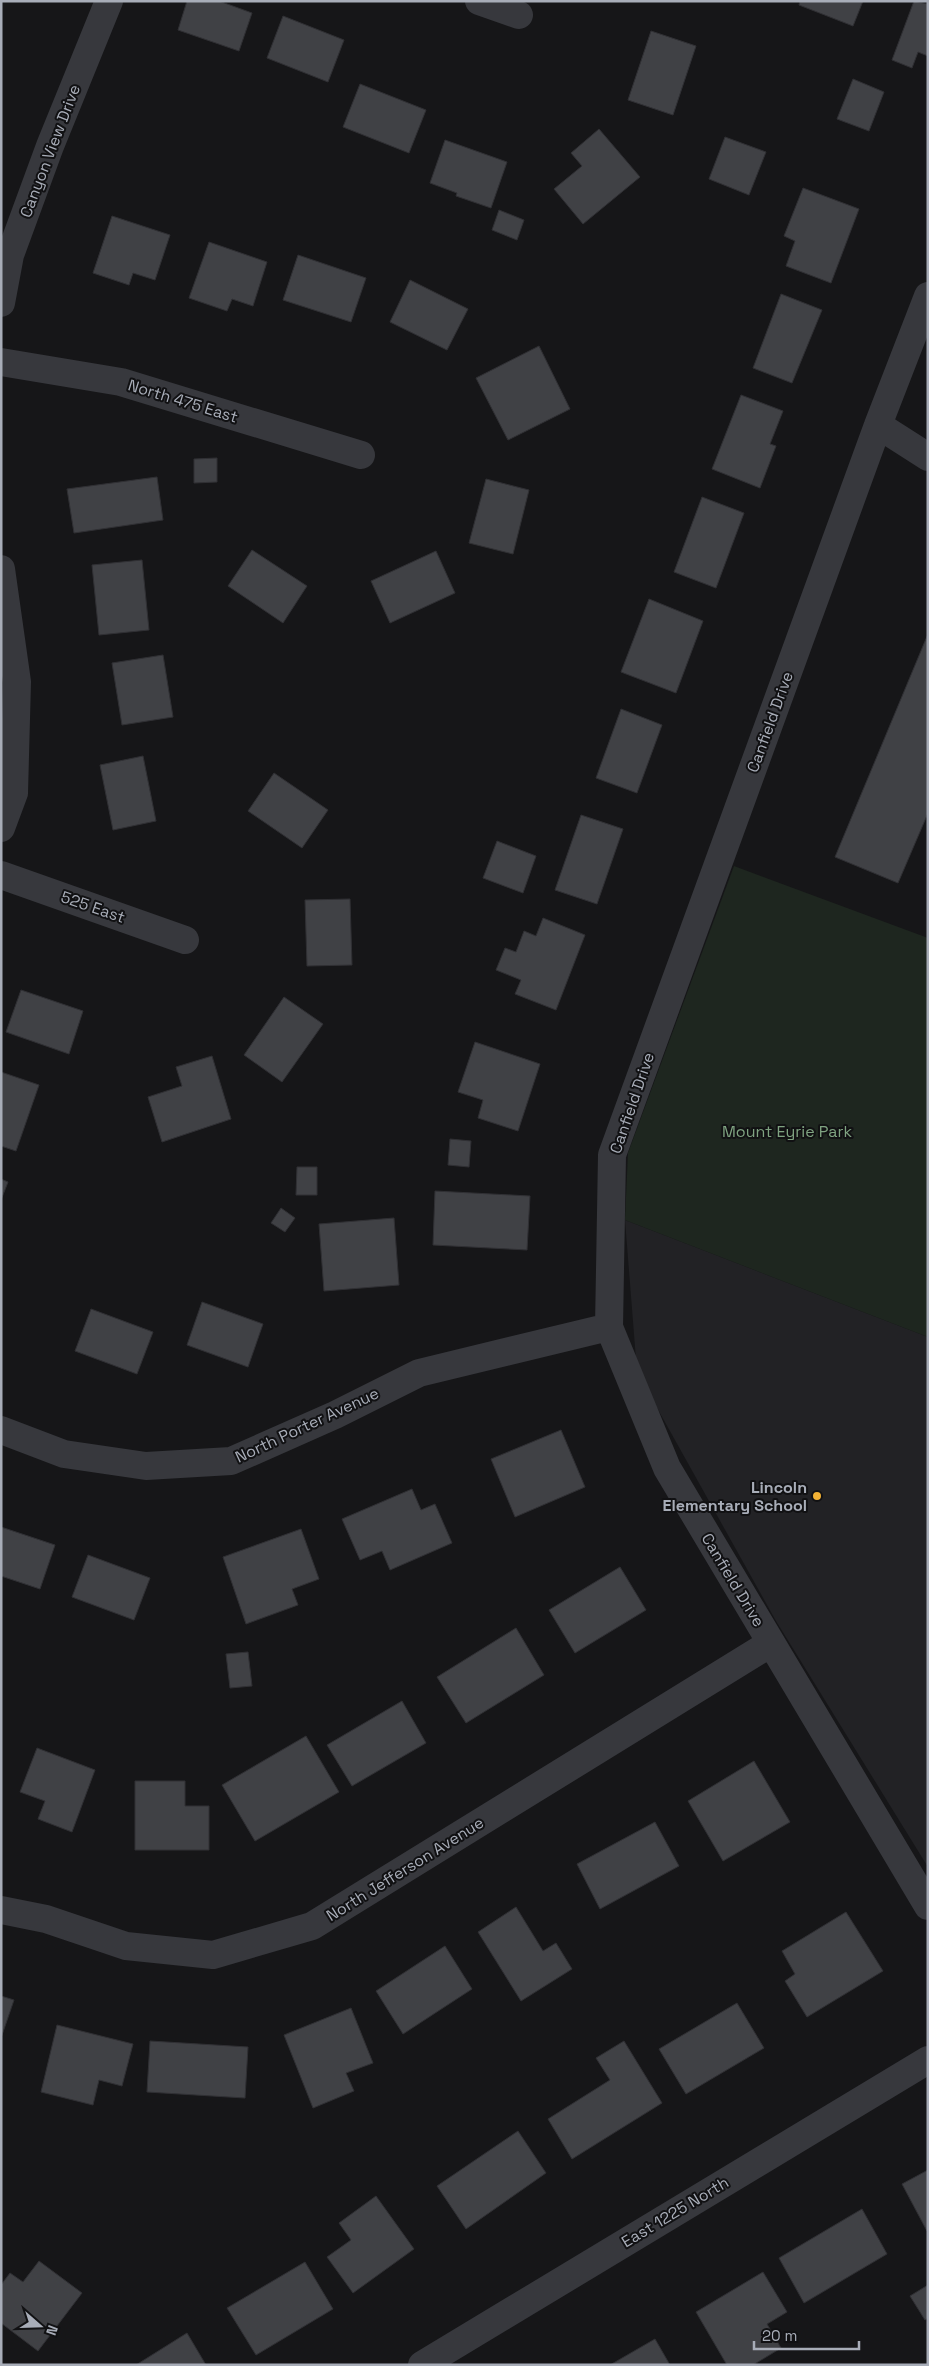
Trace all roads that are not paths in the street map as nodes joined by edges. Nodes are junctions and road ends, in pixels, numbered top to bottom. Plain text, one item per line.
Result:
1 (109, 1) edge
2 (479, 1) edge
3 (519, 16) dead end
4 (928, 296) edge
5 (1, 303) edge
6 (1, 362) edge
7 (878, 425) junction
8 (361, 455) dead end
9 (928, 457) edge
10 (1, 569) edge
11 (1, 828) edge
12 (1, 875) edge
13 (185, 940) dead end
14 (609, 1327) junction
15 (1, 1430) edge
16 (771, 1643) junction
17 (928, 1906) edge
18 (1, 1910) edge
19 (928, 2060) edge
20 (422, 2365) edge

1 - 5 street, Canyon View Drive
2 - 3 street
4 - 7 street, Canfield Drive
6 - 8 street, North 475 East
7 - 9 street
7 - 14 street, Canfield Drive
10 - 11 street
12 - 13 street, 525 East
14 - 15 street, North Porter Avenue
14 - 16 street, Canfield Drive
16 - 17 street, Canfield Drive
16 - 18 street, North Jefferson Avenue
19 - 20 street, East 1225 North

